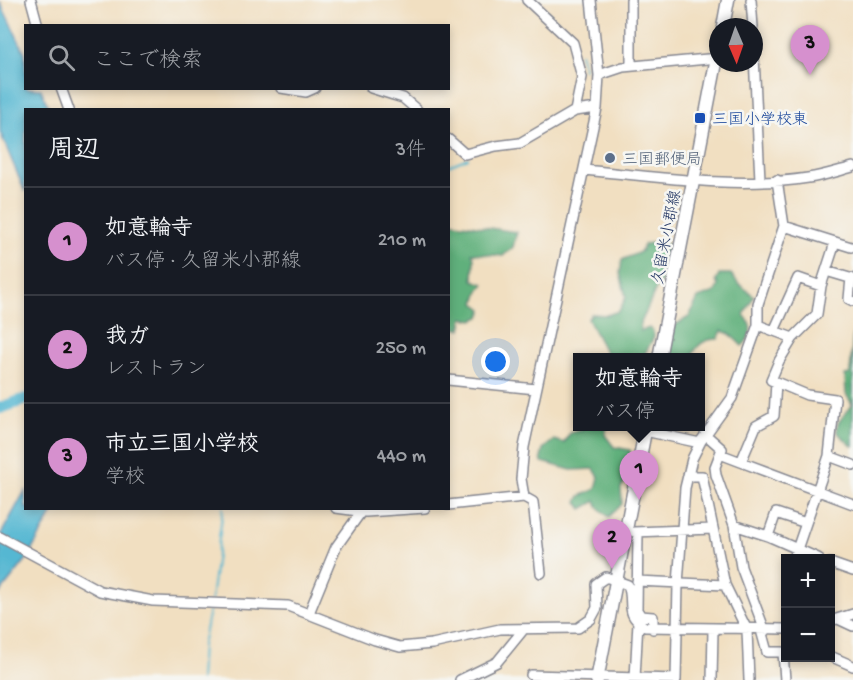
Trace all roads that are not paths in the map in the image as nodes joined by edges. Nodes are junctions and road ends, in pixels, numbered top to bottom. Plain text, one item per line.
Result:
1 (31, 0) edge
2 (527, 0) edge
3 (591, 0) edge
4 (631, 0) edge
5 (728, 0) edge
6 (752, 0) edge
7 (725, 18) edge
8 (753, 18) edge
9 (37, 24) edge
10 (709, 57) edge
11 (631, 66) junction
12 (715, 72) edge
13 (755, 72) edge
14 (599, 75) junction
15 (62, 90) edge
16 (294, 90) edge
17 (310, 90) edge
18 (377, 90) edge
19 (68, 108) edge
20 (415, 108) edge
21 (597, 108) junction
22 (575, 111) junction
23 (450, 141) edge
24 (853, 167) edge
25 (585, 170) junction
26 (693, 180) junction
27 (760, 180) junction
28 (777, 180) junction
29 (784, 226) junction
30 (835, 243) junction
31 (851, 247) dead end
32 (826, 271) junction
33 (852, 279) edge
34 (821, 286) junction
35 (853, 301) edge
36 (758, 326) junction
37 (774, 331) junction
38 (793, 338) junction
39 (660, 353) edge
40 (450, 380) edge
41 (776, 382) junction
42 (536, 389) junction
43 (645, 431) edge
44 (657, 431) edge
45 (703, 439) junction
46 (720, 454) junction
47 (829, 456) junction
48 (741, 462) junction
49 (853, 465) edge
50 (688, 476) junction
51 (817, 490) junction
52 (524, 496) junction
53 (853, 504) edge
54 (450, 505) edge
55 (348, 510) edge
56 (393, 510) edge
57 (361, 512) junction
58 (806, 523) junction
59 (734, 525) junction
60 (681, 529) junction
61 (712, 529) junction
62 (632, 532) junction
63 (768, 536) junction
64 (0, 537) edge
65 (795, 554) edge
66 (835, 564) edge
67 (853, 571) edge
68 (541, 573) dead end
69 (616, 579) junction
70 (637, 581) junction
71 (678, 584) junction
72 (725, 585) junction
73 (309, 613) junction
74 (853, 614) edge
75 (835, 621) edge
76 (638, 622) junction
77 (835, 622) edge
78 (853, 626) edge
79 (524, 629) junction
80 (653, 629) junction
81 (677, 629) junction
82 (781, 629) edge
83 (713, 630) junction
84 (747, 630) junction
85 (763, 630) junction
86 (781, 652) edge
87 (835, 658) edge
88 (784, 662) edge
89 (853, 666) edge
90 (531, 675) dead end
91 (545, 678) edge
92 (635, 678) junction
93 (598, 679) edge
94 (460, 680) edge
95 (676, 680) edge
96 (712, 680) edge
97 (749, 680) edge
98 (785, 680) edge

1 - 9 street
2 - 22 street
3 - 14 street
4 - 11 street
5 - 7 main road
6 - 8 street
10 - 11 street
11 - 14 street
12 - 26 main road, 久留米小郡線
13 - 27 street
14 - 21 street
15 - 19 street
16 - 17 street
18 - 20 street
21 - 22 street
21 - 25 street
22 - 23 street
24 - 28 street
25 - 26 street
25 - 42 street
26 - 27 street
26 - 39 main road, 久留米小郡線
27 - 28 street
28 - 29 street
29 - 30 street
29 - 36 street
30 - 31 street
30 - 32 street
32 - 33 street
32 - 34 street
33 - 35 street
34 - 37 street
34 - 38 street
36 - 37 street
36 - 45 street
37 - 38 street
38 - 41 street
40 - 42 street
41 - 47 street
41 - 48 street
42 - 52 street
43 - 62 main road
44 - 45 street
45 - 46 street
45 - 50 street
46 - 48 street
46 - 59 street
47 - 49 street
47 - 51 street
48 - 51 street
50 - 60 street
50 - 61 street
51 - 53 street
51 - 58 street
52 - 54 street
52 - 68 street
55 - 57 street
56 - 57 street
57 - 73 street
58 - 63 street
58 - 65 street
59 - 63 street
59 - 85 street
60 - 61 street
60 - 62 street
60 - 71 street
61 - 72 street
62 - 69 main road
62 - 70 street
63 - 65 street
64 - 73 street
66 - 67 street
69 - 76 street
69 - 79 street
69 - 93 main road
70 - 71 street
70 - 80 street
71 - 72 street
71 - 81 street
72 - 84 street
73 - 79 street
74 - 75 street
76 - 80 street
76 - 92 street
77 - 78 street
79 - 94 street
80 - 81 street
81 - 83 street
81 - 95 street
82 - 85 street
83 - 84 street
83 - 96 street
84 - 85 street
84 - 97 street
85 - 86 street
87 - 89 street
88 - 98 street
90 - 91 street
91 - 93 street
92 - 93 street
92 - 95 street

